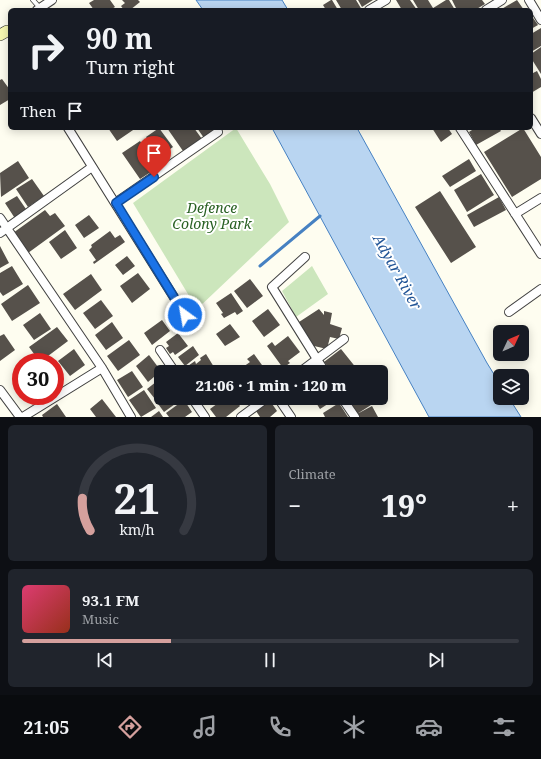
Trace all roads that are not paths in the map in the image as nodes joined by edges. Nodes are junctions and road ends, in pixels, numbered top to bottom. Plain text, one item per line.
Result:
1 (52, 0) edge
2 (386, 0) edge
3 (502, 0) edge
4 (529, 0) edge
5 (40, 8) edge
6 (372, 8) edge
7 (489, 8) edge
8 (541, 20) edge
9 (533, 121) edge
10 (69, 130) edge
11 (461, 130) edge
12 (218, 132) dead end
13 (541, 134) edge
14 (92, 167) junction
15 (541, 198) edge
16 (116, 203) junction
17 (515, 214) junction
18 (0, 218) edge
19 (3, 230) edge
20 (541, 254) edge
21 (305, 258) dead end
22 (541, 288) edge
23 (509, 312) dead end
24 (185, 315) dead end
25 (344, 339) dead end
26 (160, 350) dead end
27 (316, 360) junction
28 (170, 365) edge
29 (309, 365) edge
30 (320, 365) edge
31 (102, 368) junction
32 (0, 390) edge
33 (197, 405) edge
34 (257, 405) edge
35 (283, 405) edge
36 (347, 405) edge
37 (21, 417) edge
38 (131, 417) edge
39 (205, 417) edge
40 (241, 417) edge
41 (291, 417) edge
42 (355, 417) edge

1 - 5 street
2 - 6 street
3 - 7 street
4 - 8 street
9 - 13 street
10 - 14 street
11 - 17 street
12 - 16 street
14 - 16 street
14 - 19 street
15 - 17 street
16 - 24 street
17 - 20 street
18 - 19 street
19 - 31 street
21 - 27 street
22 - 23 street
25 - 27 street
26 - 28 street
27 - 29 street
27 - 30 street
31 - 37 street
31 - 38 street
32 - 37 street
33 - 39 street
34 - 40 street
35 - 41 street
36 - 42 street

